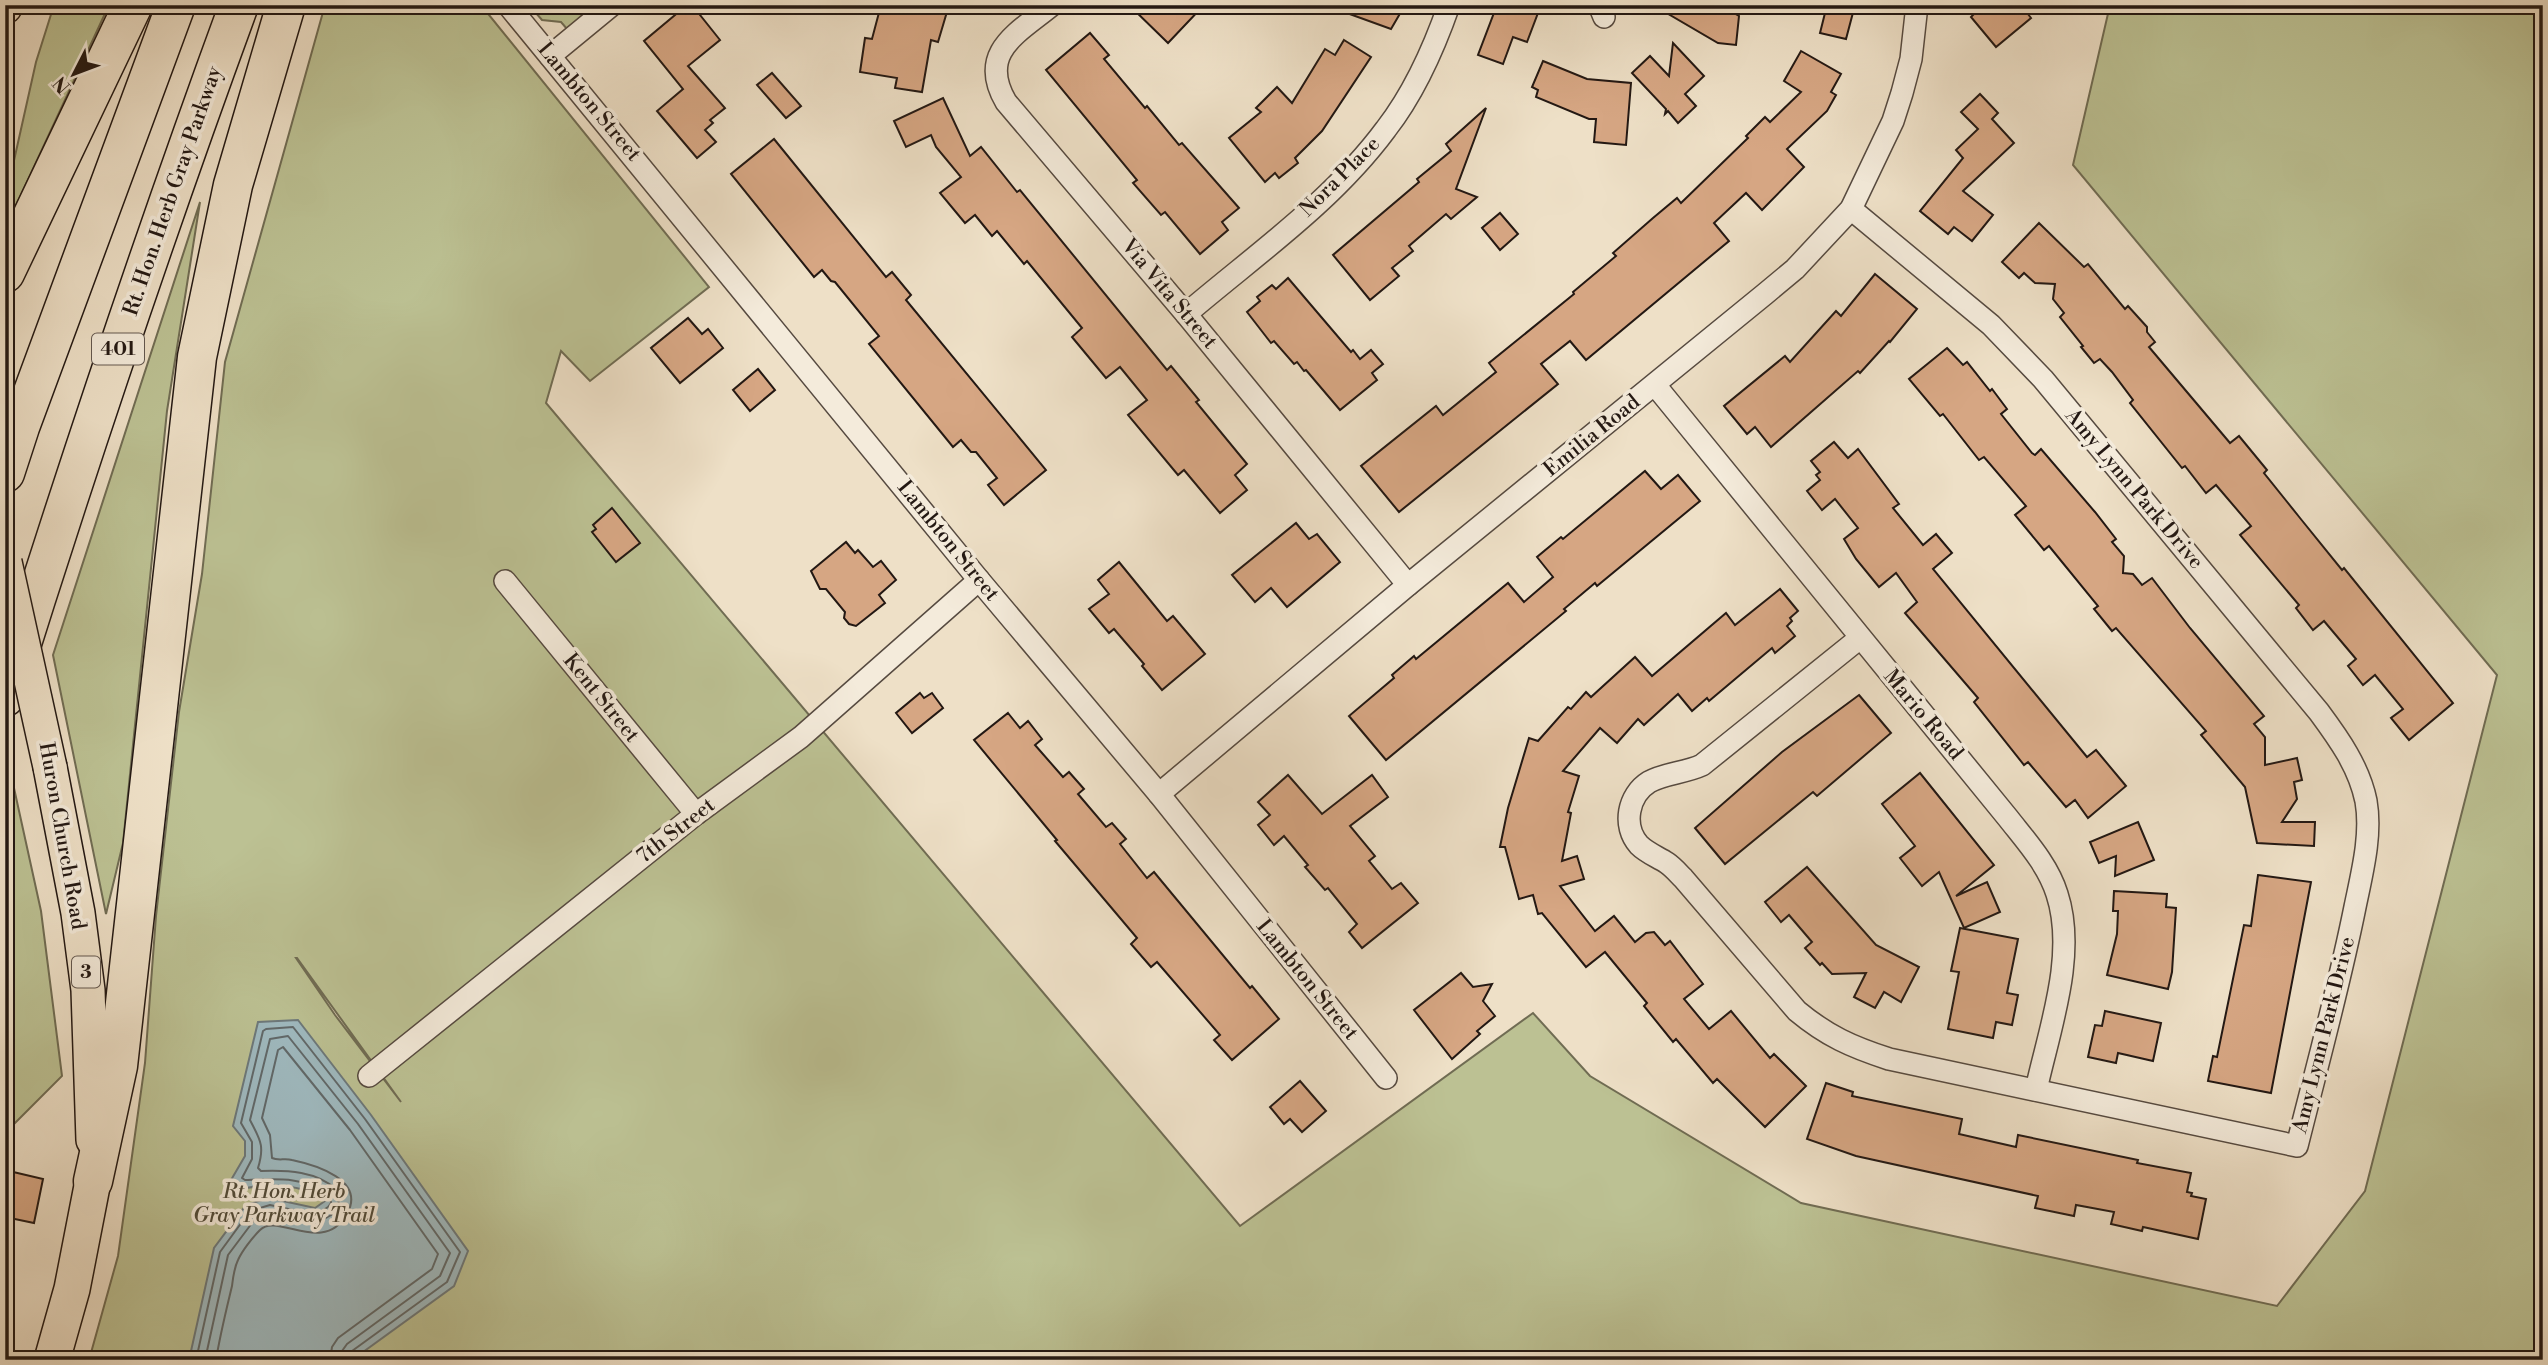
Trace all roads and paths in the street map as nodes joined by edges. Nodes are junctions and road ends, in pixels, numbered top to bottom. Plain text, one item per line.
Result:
1 (133, 5) edge
2 (176, 5) edge
3 (239, 5) edge
4 (286, 5) edge
5 (508, 5) edge
6 (612, 5) edge
7 (1052, 5) edge
8 (1449, 5) edge
9 (1917, 5) edge
10 (550, 56) junction
11 (1852, 209) junction
12 (5, 274) edge
13 (1186, 314) junction
14 (1655, 385) junction
15 (5, 473) edge
16 (5, 562) edge
17 (979, 580) junction
18 (505, 582) dead end
19 (1408, 584) junction
20 (1860, 638) junction
21 (5, 697) edge
22 (1159, 794) junction
23 (696, 814) junction
24 (369, 1076) dead end
25 (1386, 1078) dead end
26 (2036, 1090) junction
27 (93, 1181) junction
28 (52, 1360) edge

1 - 12 highway
2 - 15 highway
3 - 21 highway, Rt. Hon. Herb Gray Parkway / 401
4 - 27 highway
5 - 10 street, Lambton Street
6 - 10 street
7 - 13 street, Via Vita Street
8 - 13 street, Nora Place
9 - 11 street, Emilia Road
10 - 17 street, Lambton Street
11 - 14 street, Emilia Road
11 - 26 street, Amy Lynn Park Drive
13 - 19 street, Via Vita Street
14 - 19 street, Emilia Road
14 - 20 street, Mario Road
16 - 27 main road, Huron Church Road / 3, bridge
17 - 22 street, Lambton Street
17 - 23 street, 7th Street
18 - 23 street, Kent Street
19 - 22 street, Emilia Road
20 - 26 street, Mario Road
20 - 26 street, Amy Lynn Park Drive
22 - 25 street, Lambton Street
23 - 24 street, 7th Street
27 - 28 highway, Huron Church Road / 3

